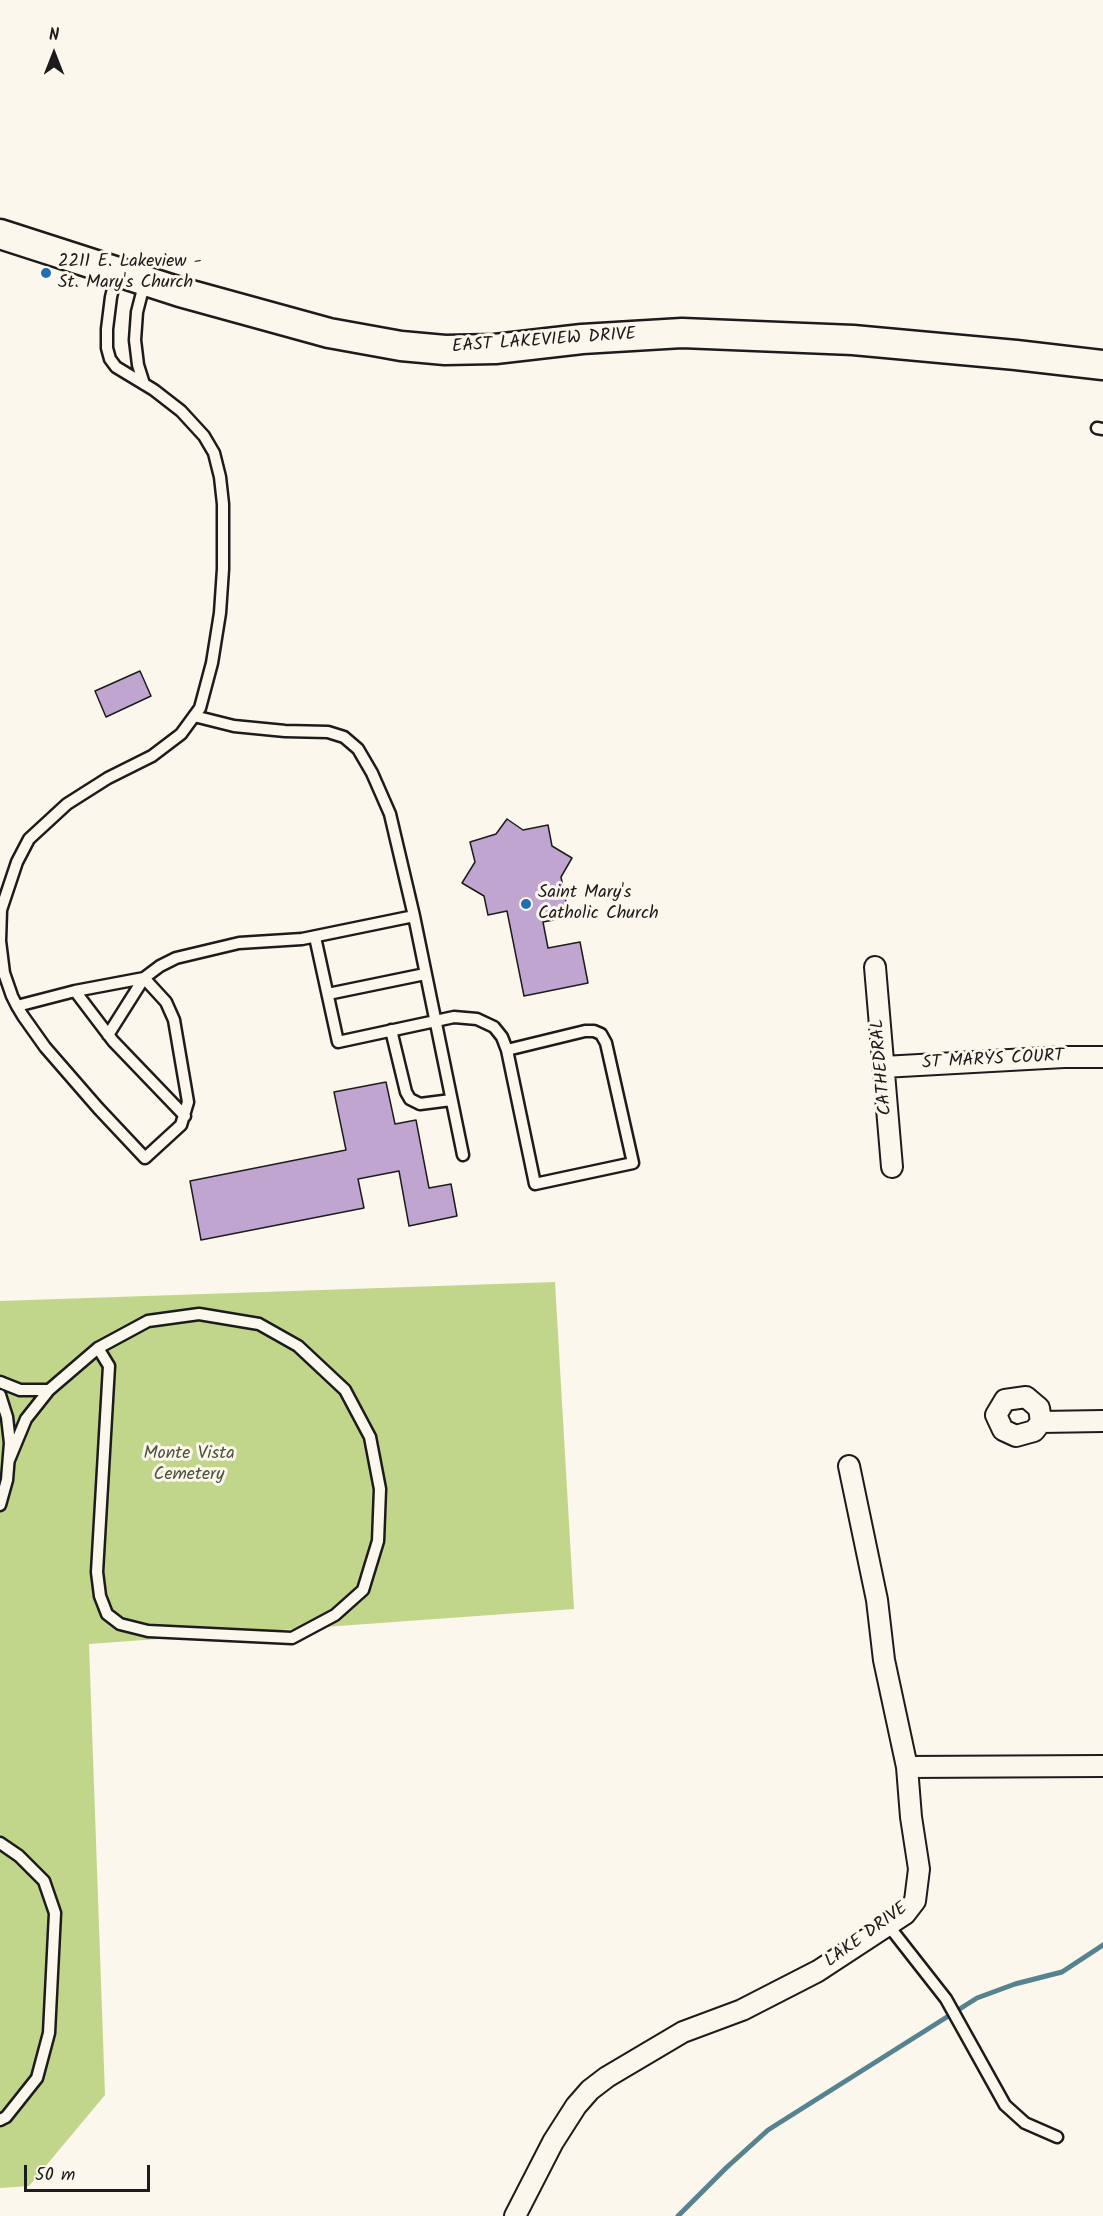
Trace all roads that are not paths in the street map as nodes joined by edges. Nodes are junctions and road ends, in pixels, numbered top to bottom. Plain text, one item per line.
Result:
1 (0, 234) edge
2 (117, 272) junction
3 (145, 281) junction
4 (1103, 365) edge
5 (144, 384) junction
6 (194, 716) junction
7 (414, 916) junction
8 (315, 937) junction
9 (875, 967) dead end
10 (425, 974) junction
11 (144, 978) junction
12 (75, 991) junction
13 (328, 994) junction
14 (18, 1006) junction
15 (435, 1021) junction
16 (391, 1030) junction
17 (108, 1035) junction
18 (507, 1050) junction
19 (1103, 1057) edge
20 (883, 1067) junction
21 (451, 1100) junction
22 (185, 1116) junction
23 (463, 1155) dead end
24 (892, 1167) dead end
25 (98, 1348) junction
26 (0, 1382) edge
27 (49, 1390) junction
28 (0, 1395) edge
29 (1103, 1421) edge
30 (1041, 1422) dead end
31 (9, 1460) junction
32 (849, 1466) dead end
33 (0, 1504) edge
34 (1103, 1766) edge
35 (907, 1767) junction
36 (0, 1843) edge
37 (888, 1926) junction
38 (0, 2120) edge
39 (1057, 2137) dead end
40 (515, 2216) edge

1 - 2 street, EAST LAKEVIEW DRIVE
2 - 3 street, EAST LAKEVIEW DRIVE
2 - 5 lane
3 - 4 street, EAST LAKEVIEW DRIVE
3 - 5 lane
5 - 6 lane
6 - 7 lane
6 - 14 lane
7 - 8 lane
7 - 10 lane
8 - 11 lane
8 - 13 lane
9 - 20 street, CATHEDRAL
10 - 13 lane
10 - 15 lane
11 - 12 lane
11 - 17 lane
11 - 22 lane
12 - 14 lane
12 - 17 lane
13 - 16 lane
14 - 22 lane
15 - 16 lane
15 - 18 lane
15 - 21 lane
16 - 21 lane
17 - 22 lane
18 - 18 lane
19 - 20 street, ST MARYS COURT
20 - 24 street, CATHEDRAL
21 - 23 lane
25 - 25 lane
25 - 27 lane
26 - 27 lane
27 - 31 lane
28 - 31 lane
29 - 30 street
31 - 33 lane
32 - 35 street, LAKE DRIVE
34 - 35 street
35 - 37 street, LAKE DRIVE
36 - 38 lane
37 - 39 lane
37 - 40 street, LAKE DRIVE

